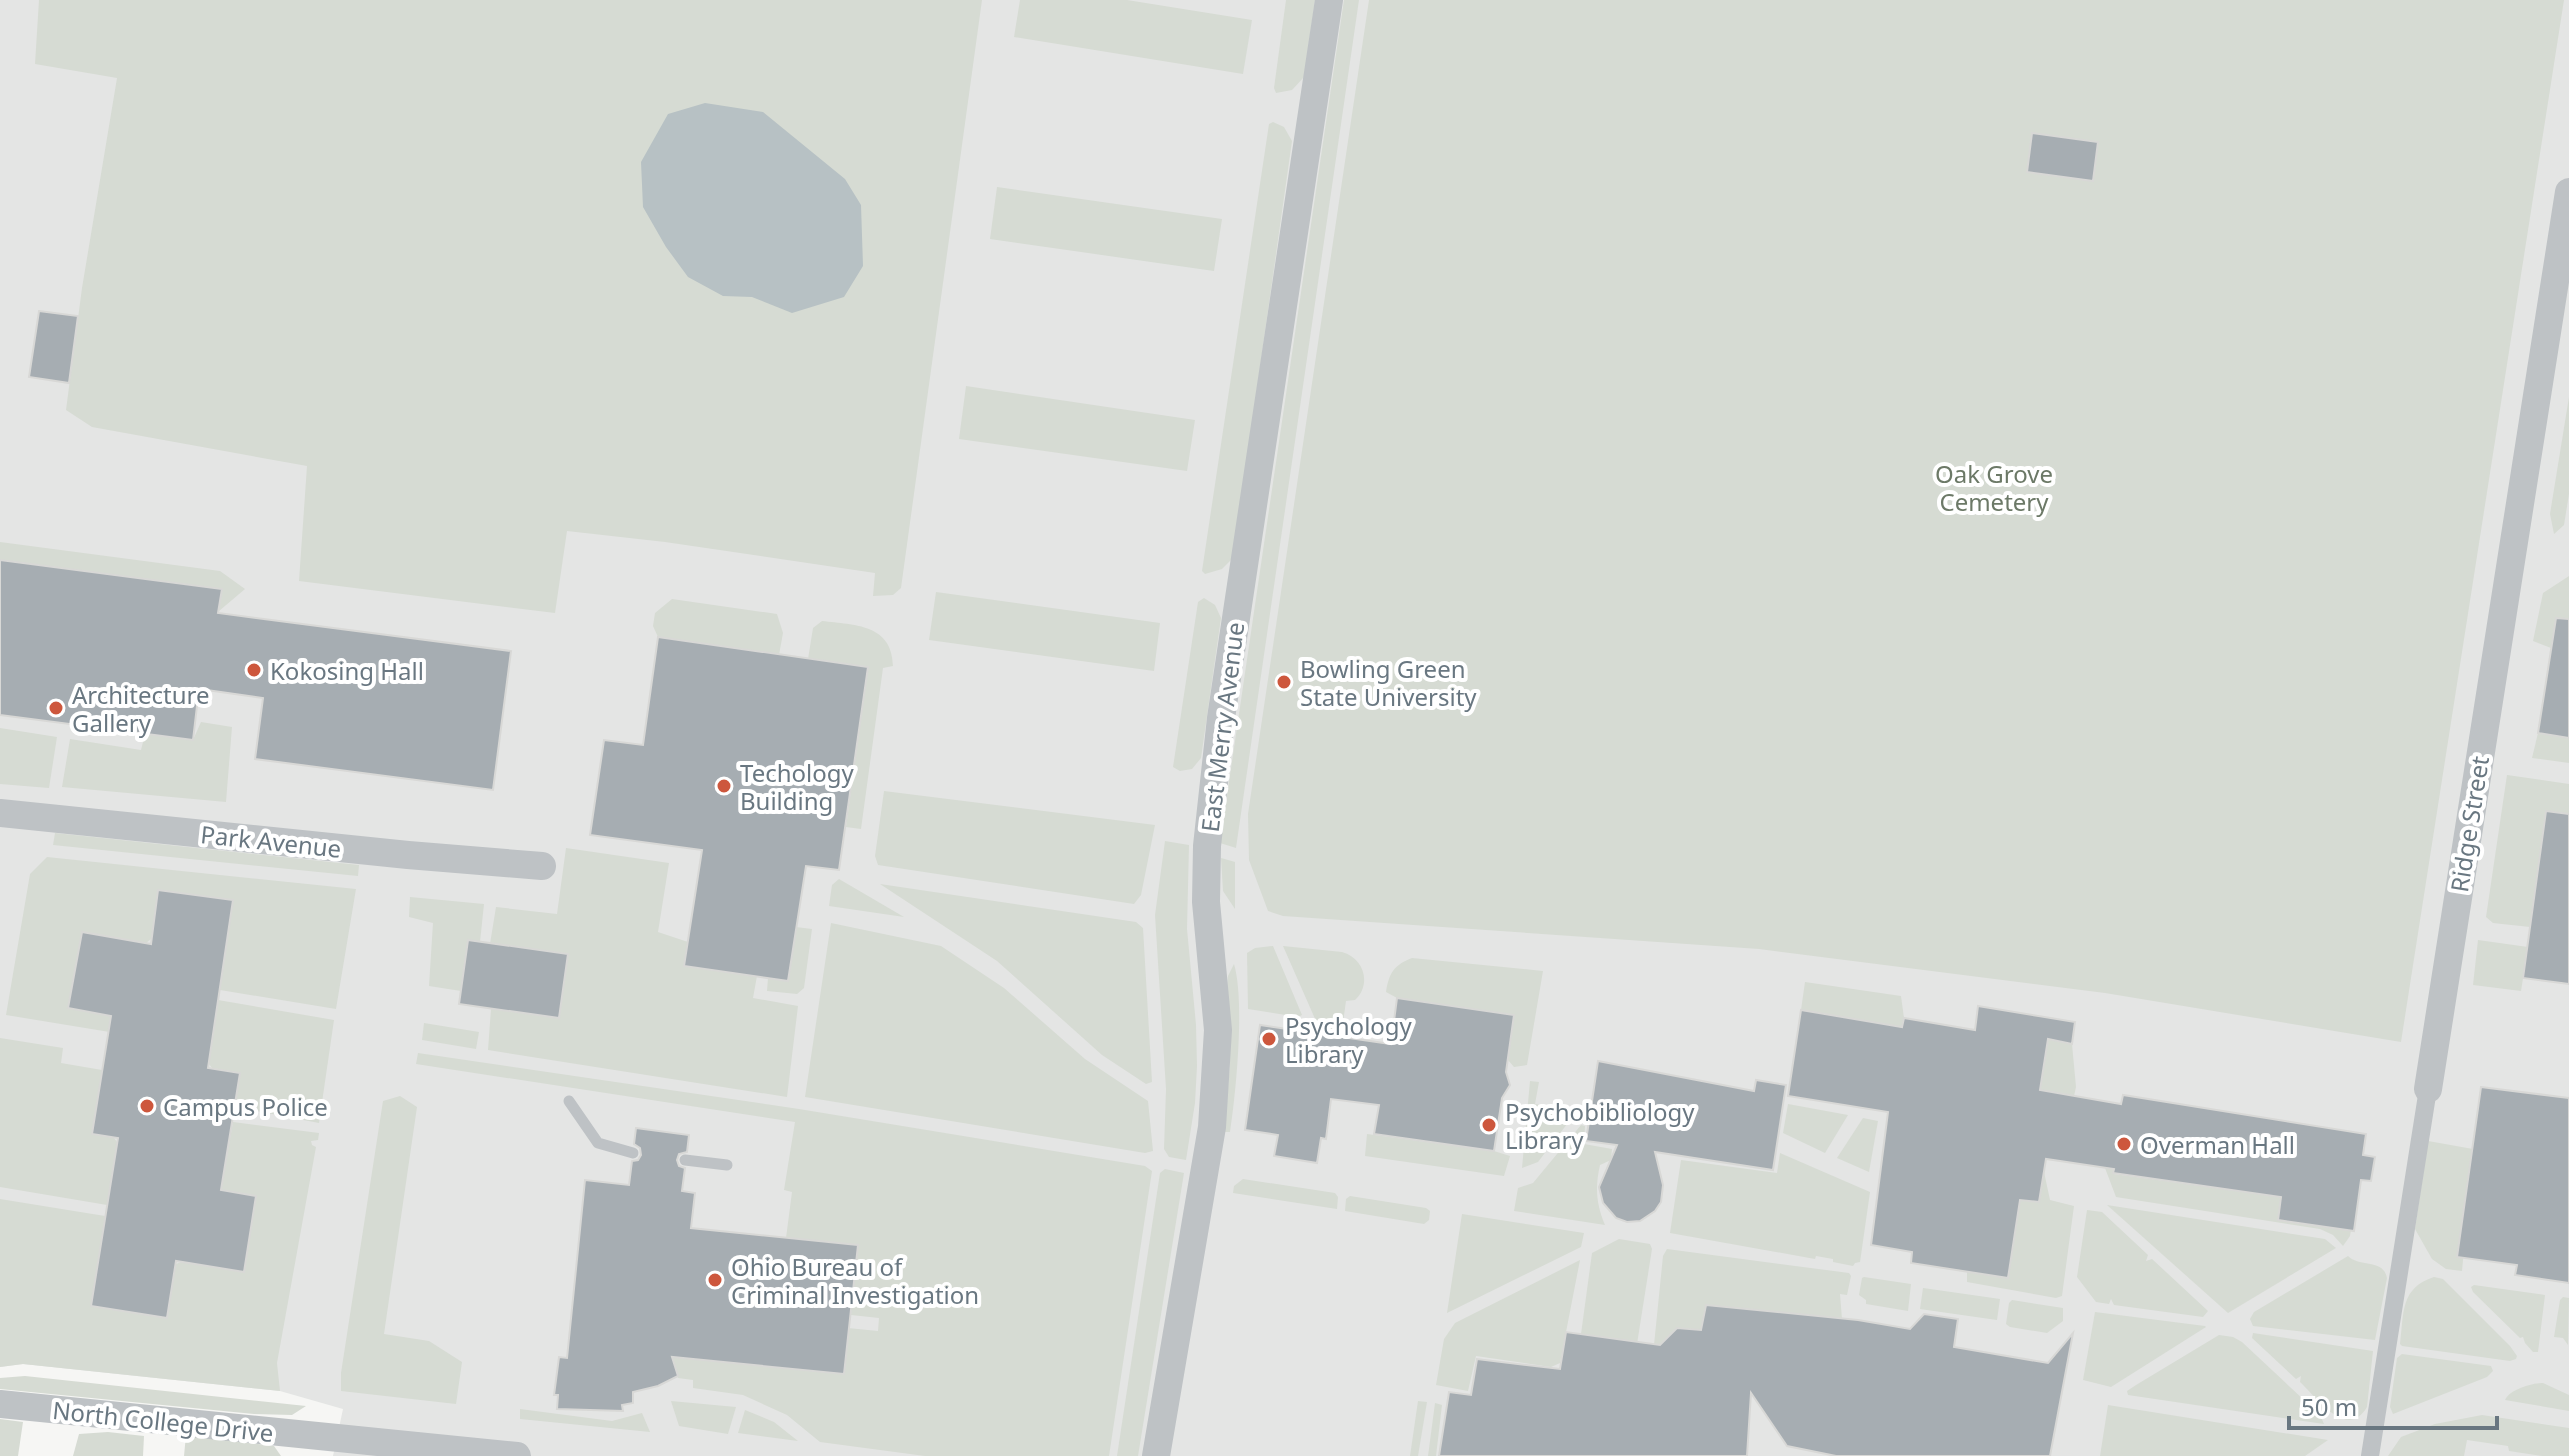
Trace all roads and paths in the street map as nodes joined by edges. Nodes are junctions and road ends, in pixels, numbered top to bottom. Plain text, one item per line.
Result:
1 (1329, 0) edge
2 (2569, 192) edge
3 (0, 813) edge
4 (542, 866) dead end
5 (2428, 1089) joint
6 (569, 1101) dead end
7 (633, 1153) dead end
8 (685, 1160) dead end
9 (727, 1165) dead end
10 (0, 1404) edge
11 (517, 1456) edge
12 (1156, 1456) edge
13 (2370, 1456) edge

1 - 12 street, East Merry Avenue
2 - 5 street, Ridge Street
3 - 4 street, Park Avenue
5 - 13 street, Ridge Street
6 - 7 lane
8 - 9 lane
10 - 11 street, North College Drive

